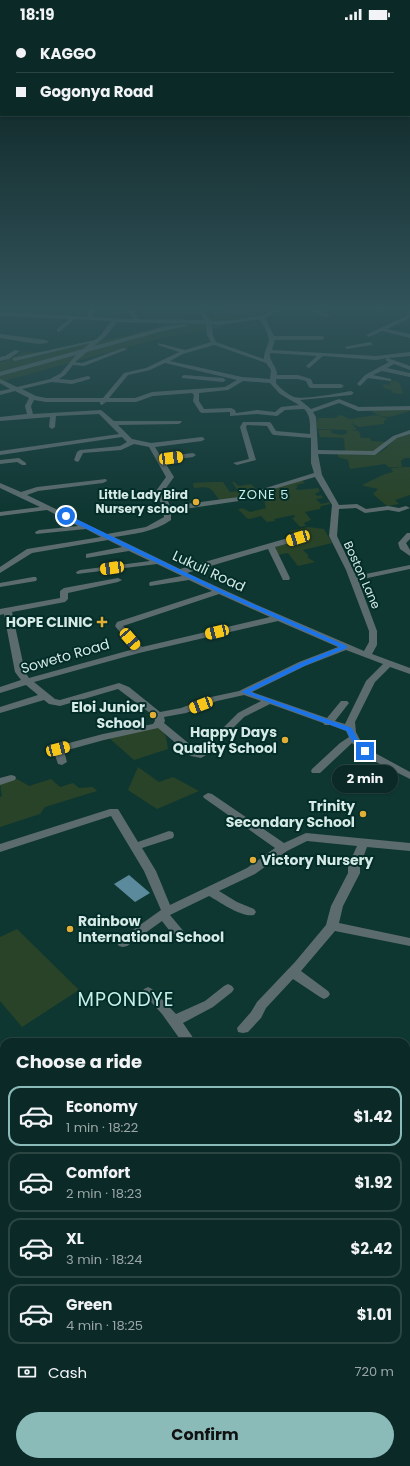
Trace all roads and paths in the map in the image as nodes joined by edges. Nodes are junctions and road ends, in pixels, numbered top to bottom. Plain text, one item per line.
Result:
1 (61, 375) edge
2 (125, 375) edge
3 (224, 375) edge
4 (273, 375) edge
5 (367, 376) joint
6 (184, 377) dead end
7 (88, 378) dead end
8 (273, 379) junction
9 (52, 380) junction
10 (243, 380) junction
11 (389, 380) dead end
12 (0, 381) edge
13 (360, 384) dead end
14 (341, 386) dead end
15 (15, 390) junction
16 (194, 392) junction
17 (0, 393) edge
18 (351, 393) dead end
19 (33, 398) junction
20 (293, 399) junction
21 (104, 400) junction
22 (410, 408) edge
23 (308, 409) junction
24 (101, 412) junction
25 (150, 413) dead end
26 (178, 414) dead end
27 (53, 415) junction
28 (31, 416) junction
29 (0, 419) edge
30 (150, 422) junction
31 (111, 423) junction
32 (52, 427) dead end
33 (410, 432) edge
34 (124, 435) junction
35 (314, 436) junction
36 (202, 439) dead end
37 (133, 442) junction
38 (151, 445) junction
39 (315, 452) junction
40 (0, 453) edge
41 (193, 455) dead end
42 (160, 459) junction
43 (77, 460) dead end
44 (0, 462) edge
45 (237, 463) dead end
46 (24, 464) dead end
47 (317, 474) junction
48 (103, 480) dead end
49 (0, 485) edge
50 (260, 491) dead end
51 (21, 495) junction
52 (239, 499) dead end
53 (336, 507) junction
54 (48, 508) junction
55 (406, 508) dead end
56 (167, 509) junction
57 (0, 514) edge
58 (87, 527) junction
59 (39, 532) dead end
60 (410, 535) edge
61 (108, 537) junction
62 (298, 538) dead end
63 (24, 542) dead end
64 (271, 546) junction
65 (407, 546) edge
66 (130, 548) junction
67 (32, 550) junction
68 (410, 554) edge
69 (89, 556) dead end
70 (158, 562) junction
71 (410, 567) edge
72 (0, 571) edge
73 (80, 572) dead end
74 (180, 572) junction
75 (190, 577) junction
76 (286, 578) dead end
77 (33, 579) dead end
78 (353, 579) junction
79 (118, 580) dead end
80 (153, 584) dead end
81 (0, 585) edge
82 (220, 591) junction
83 (4, 611) edge
84 (279, 618) junction
85 (345, 647) junction
86 (140, 650) junction
87 (365, 655) junction
88 (388, 664) junction
89 (410, 671) edge
90 (27, 681) junction
91 (0, 690) edge
92 (244, 692) junction
93 (46, 696) junction
94 (269, 701) junction
95 (344, 703) dead end
96 (0, 710) edge
97 (158, 720) junction
98 (328, 723) junction
99 (226, 730) dead end
100 (352, 734) junction
101 (201, 755) dead end
102 (62, 762) dead end
103 (316, 771) dead end
104 (410, 776) edge
105 (11, 778) dead end
106 (0, 782) edge
107 (208, 796) dead end
108 (169, 835) dead end
109 (363, 844) junction
110 (135, 847) junction
111 (410, 847) edge
112 (0, 848) edge
113 (284, 848) junction
114 (209, 890) junction
115 (165, 912) junction
116 (250, 912) dead end
117 (332, 926) junction
118 (180, 933) dead end
119 (410, 942) edge
120 (123, 943) dead end
121 (293, 972) junction
122 (228, 989) dead end
123 (148, 992) dead end
124 (324, 994) dead end
125 (175, 1021) junction
126 (243, 1028) dead end
127 (186, 1038) edge

1 - 9 street
2 - 21 street
3 - 10 street
4 - 8 street
5 - 11 street
5 - 13 street
6 - 10 street
7 - 9 street
8 - 10 street
8 - 14 street
8 - 20 street
9 - 15 street
10 - 16 street
12 - 15 street
15 - 17 street
15 - 19 street
16 - 21 street
16 - 23 street
18 - 20 street
19 - 21 street
19 - 28 street
20 - 23 street
21 - 24 street
22 - 23 street
23 - 35 street
24 - 27 street
24 - 31 street
25 - 30 street
26 - 30 street
27 - 28 street
27 - 32 street
28 - 29 street
30 - 31 street
31 - 34 street
33 - 39 street
34 - 37 street
34 - 40 street
35 - 39 street
35 - 45 street
36 - 38 street
37 - 38 street
37 - 43 street
38 - 42 street
39 - 47 street
41 - 42 street
42 - 56 street
44 - 46 street
47 - 50 street
47 - 53 street
48 - 51 street
49 - 51 street, Lukuli Road
51 - 54 street, Lukuli Road
52 - 56 street
53 - 55 street
53 - 78 street, Boston Lane
54 - 57 street
54 - 58 street, Lukuli Road
56 - 61 street
58 - 59 street
58 - 61 street, Lukuli Road
60 - 65 street
61 - 66 street, Lukuli Road
61 - 67 street
62 - 64 street
63 - 67 street
64 - 74 street
64 - 76 street
65 - 68 street
66 - 69 street
66 - 70 street, Lukuli Road
67 - 72 street
70 - 73 street
70 - 74 street, Lukuli Road
71 - 78 street
74 - 75 street, Lukuli Road
75 - 80 street
75 - 82 street, Lukuli Road
77 - 81 street
78 - 87 street, Boston Lane
79 - 83 street
82 - 84 street, Lukuli Road
82 - 86 street
83 - 90 street
84 - 85 street, Lukuli Road
84 - 86 street, Soweto Road
85 - 87 street, Lukuli Road
85 - 92 street
86 - 90 street, Soweto Road
87 - 88 street, Lukuli Road
88 - 89 street, Lukuli Road
88 - 100 street
90 - 91 street, Soweto Road
90 - 93 street
92 - 94 street
92 - 97 street
93 - 96 street
93 - 97 street
94 - 98 street
94 - 99 street
95 - 98 street
97 - 101 street
97 - 102 street
98 - 100 street
100 - 103 street
100 - 104 street
105 - 106 street
107 - 113 street
108 - 110 street
109 - 111 street
109 - 113 street
109 - 117 street
110 - 112 street
110 - 115 street
113 - 114 street
114 - 115 street
114 - 116 street
115 - 118 street
115 - 120 street
117 - 119 street
117 - 121 street
121 - 124 street
121 - 126 street
122 - 125 street
123 - 125 street
125 - 127 street

